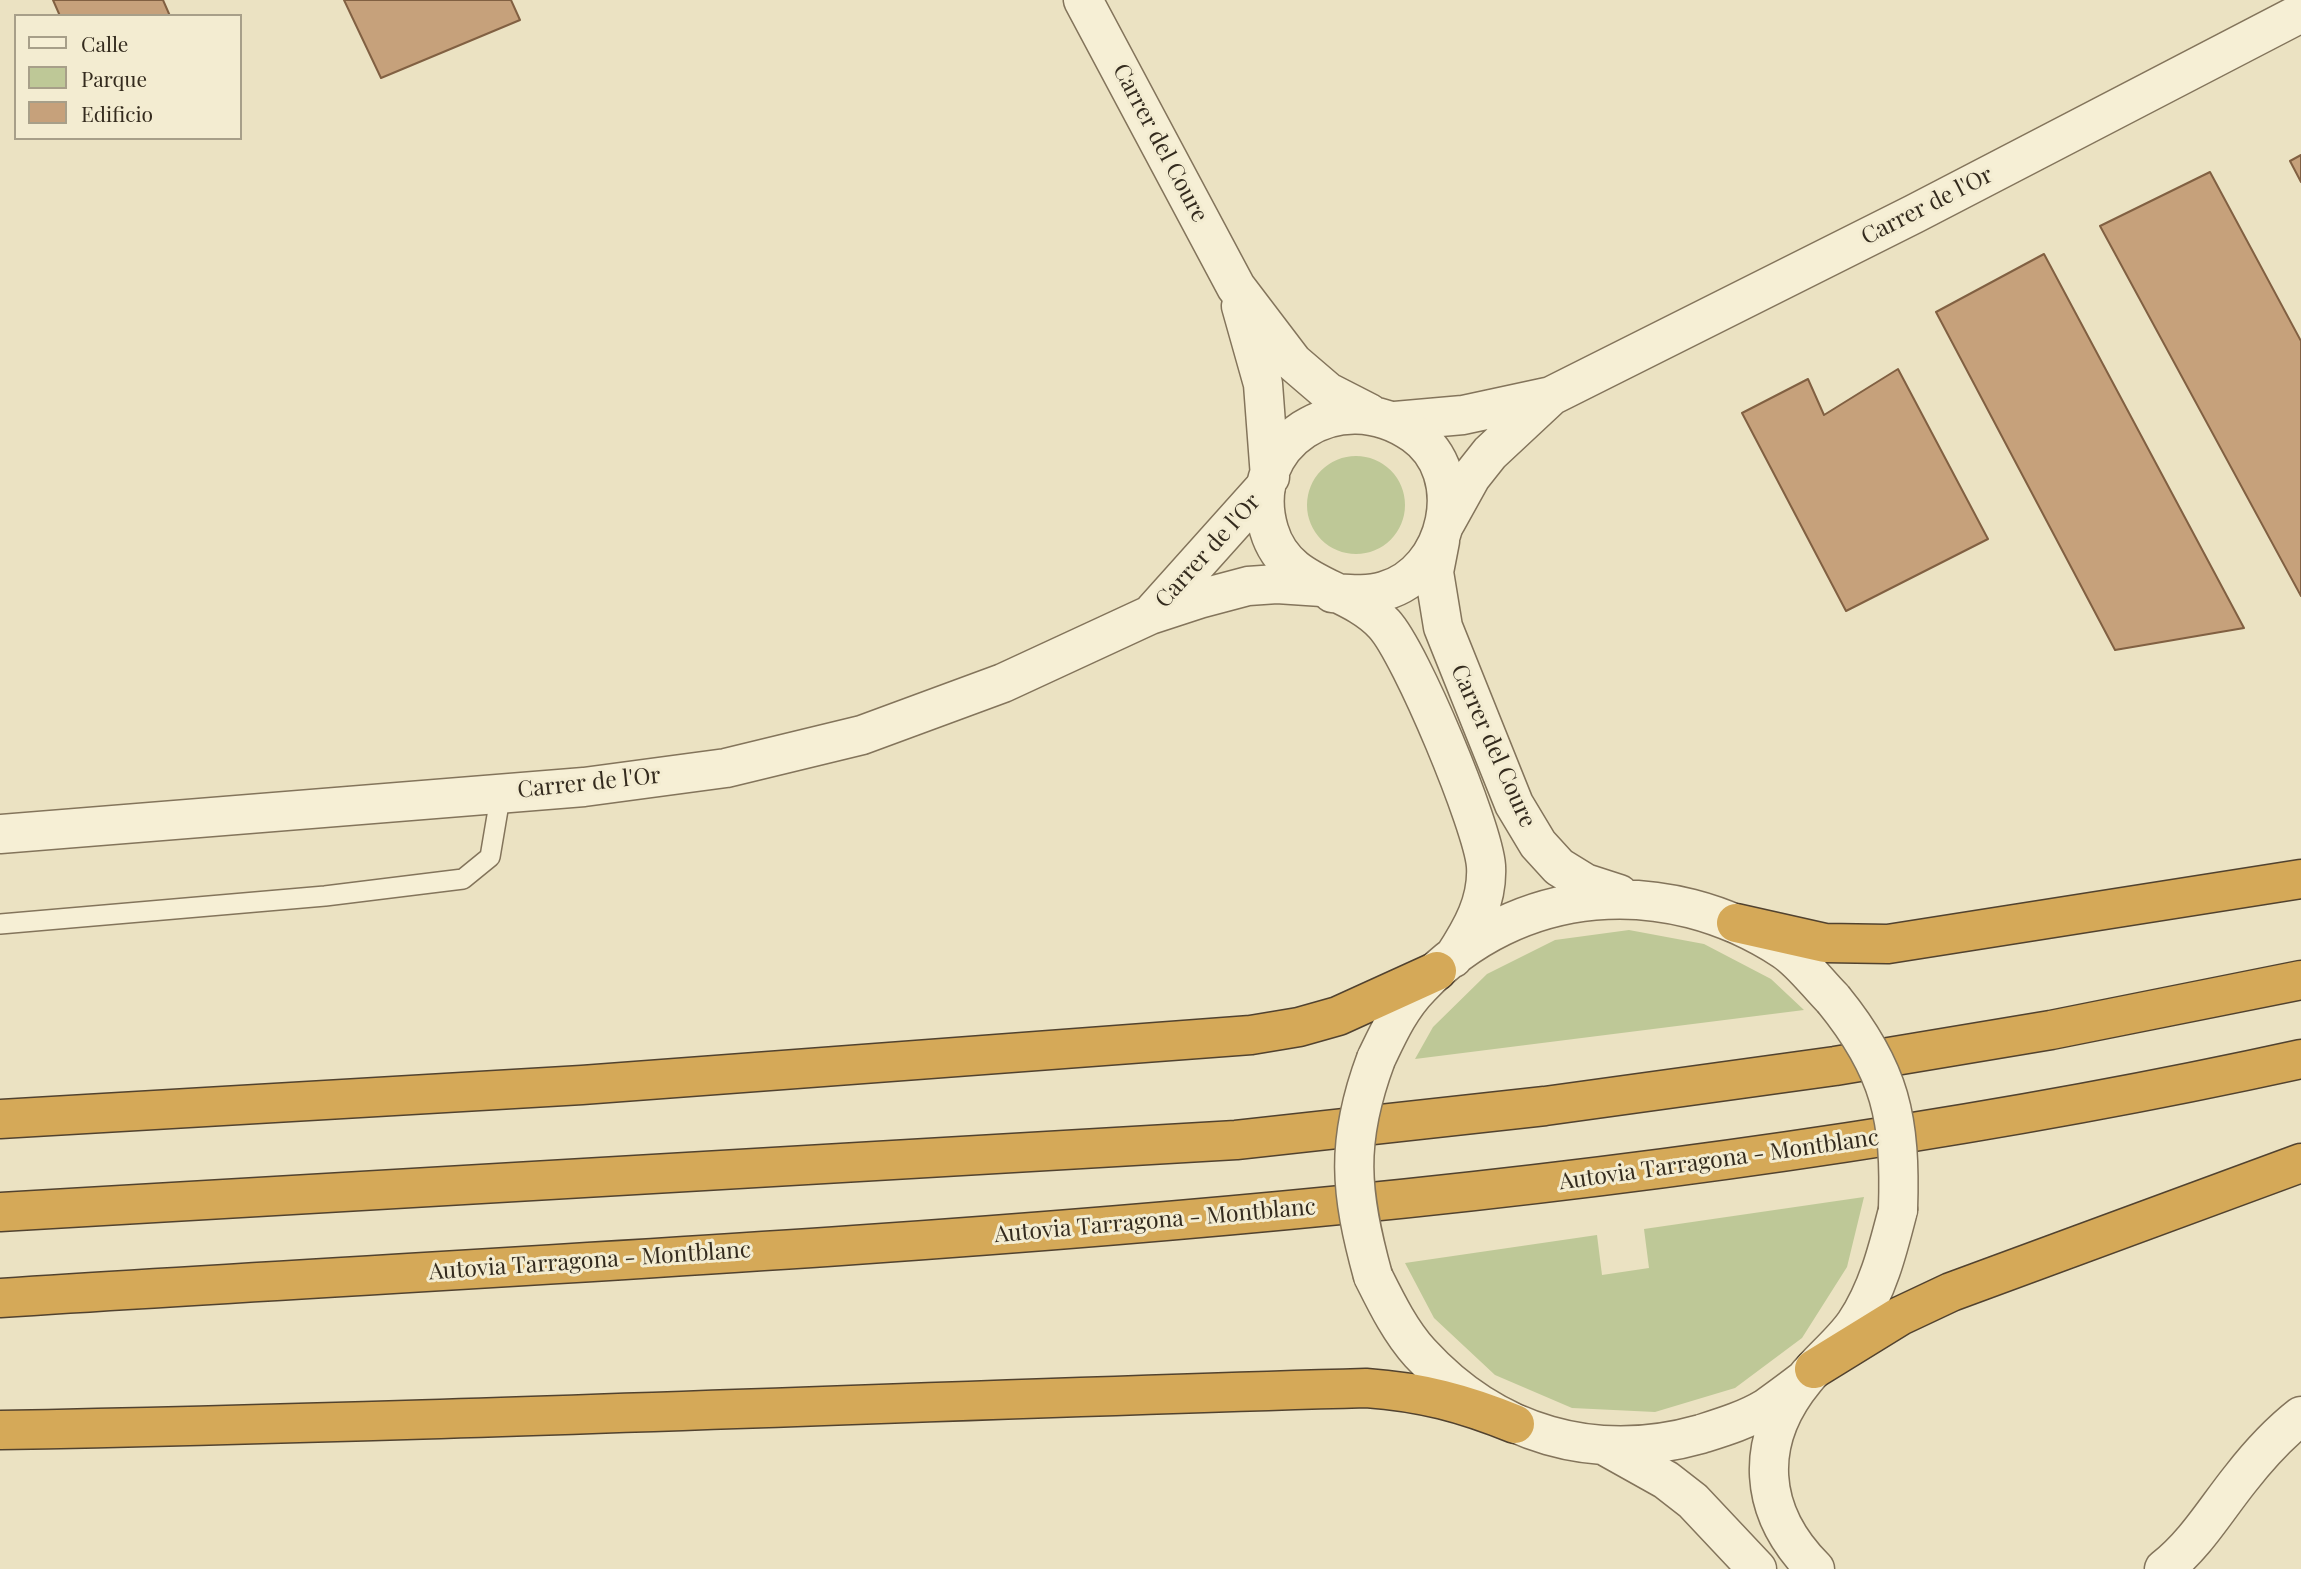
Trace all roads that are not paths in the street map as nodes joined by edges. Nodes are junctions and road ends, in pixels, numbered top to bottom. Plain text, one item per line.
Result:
1 (1083, 0) edge
2 (2301, 13) edge
3 (1236, 287) junction
4 (1551, 396) junction
5 (1382, 417) junction
6 (1268, 482) junction
7 (1443, 531) junction
8 (1327, 590) junction
9 (1150, 615) junction
10 (501, 792) junction
11 (0, 834) edge
12 (2301, 879) edge
13 (1631, 898) junction
14 (1735, 923) junction
15 (0, 924) edge
16 (1445, 965) junction
17 (2301, 980) edge
18 (2301, 1059) edge
19 (0, 1119) edge
20 (2301, 1163) edge
21 (0, 1212) edge
22 (0, 1298) edge
23 (1809, 1374) junction
24 (2301, 1416) edge
25 (1515, 1424) junction
26 (0, 1430) edge
27 (1607, 1447) junction
28 (1757, 1569) edge
29 (1815, 1569) edge
30 (2164, 1569) edge

1 - 3 street, Carrer del Coure
2 - 4 street, Carrer de l'Or
3 - 5 street, Carrer del Coure
3 - 6 street, Carrer del Coure
4 - 5 street, Carrer de l'Or
4 - 7 street, Carrer de l'Or
5 - 6 street
5 - 7 street
6 - 8 street
6 - 9 street, Carrer de l'Or
7 - 8 street
7 - 13 street, Carrer del Coure
8 - 9 street, Carrer de l'Or
8 - 16 street, Carrer del Coure
9 - 10 street, Carrer de l'Or
10 - 11 street, Carrer de l'Or
10 - 15 lane
12 - 14 highway
13 - 14 street
13 - 16 street
14 - 23 street, bridge
16 - 19 highway
16 - 25 street, bridge
17 - 21 highway
18 - 22 highway, Autovia Tarragona - Montblanc
20 - 23 highway
23 - 27 street
23 - 29 street
24 - 30 street
25 - 26 highway
25 - 27 street
27 - 28 street

